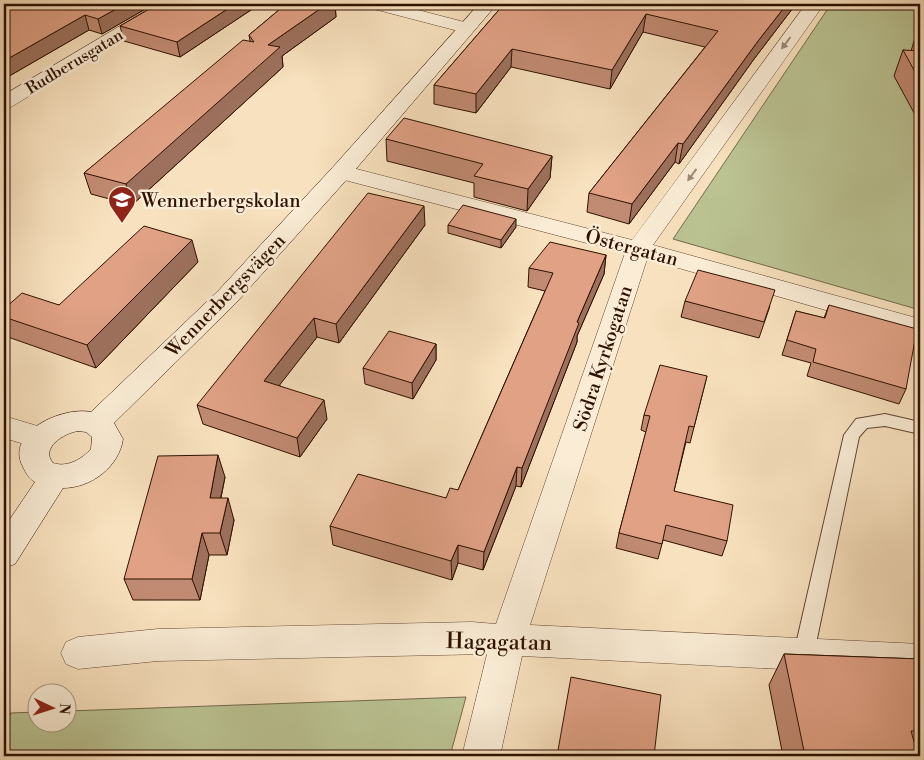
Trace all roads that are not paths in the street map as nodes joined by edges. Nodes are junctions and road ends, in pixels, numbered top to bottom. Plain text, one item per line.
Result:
1 (169, 4) edge
2 (376, 4) edge
3 (488, 4) edge
4 (815, 4) edge
5 (466, 28) junction
6 (4, 103) edge
7 (341, 172) junction
8 (638, 248) junction
9 (920, 328) edge
10 (96, 424) junction
11 (4, 427) edge
12 (920, 428) edge
13 (41, 438) junction
14 (55, 476) junction
15 (4, 554) edge
16 (508, 640) junction
17 (78, 653) dead end
18 (804, 653) junction
19 (920, 660) edge
20 (481, 756) edge

1 - 6 street, Rudberusgatan
2 - 5 street
3 - 5 street, Wennerbergsvägen
4 -> 8 street, Södra Kyrkogatan
5 - 7 street, Wennerbergsvägen
7 - 8 street, Östergatan
7 - 10 street, Wennerbergsvägen
8 - 9 street, Östergatan
8 - 16 street, Södra Kyrkogatan
10 - 13 street
10 - 14 street
11 - 13 street
12 - 18 lane
13 - 14 street
14 - 15 street
16 - 17 street, Hagagatan
16 - 18 street, Hagagatan
16 - 20 street, Södra Kyrkogatan
18 - 19 street, Hagagatan

